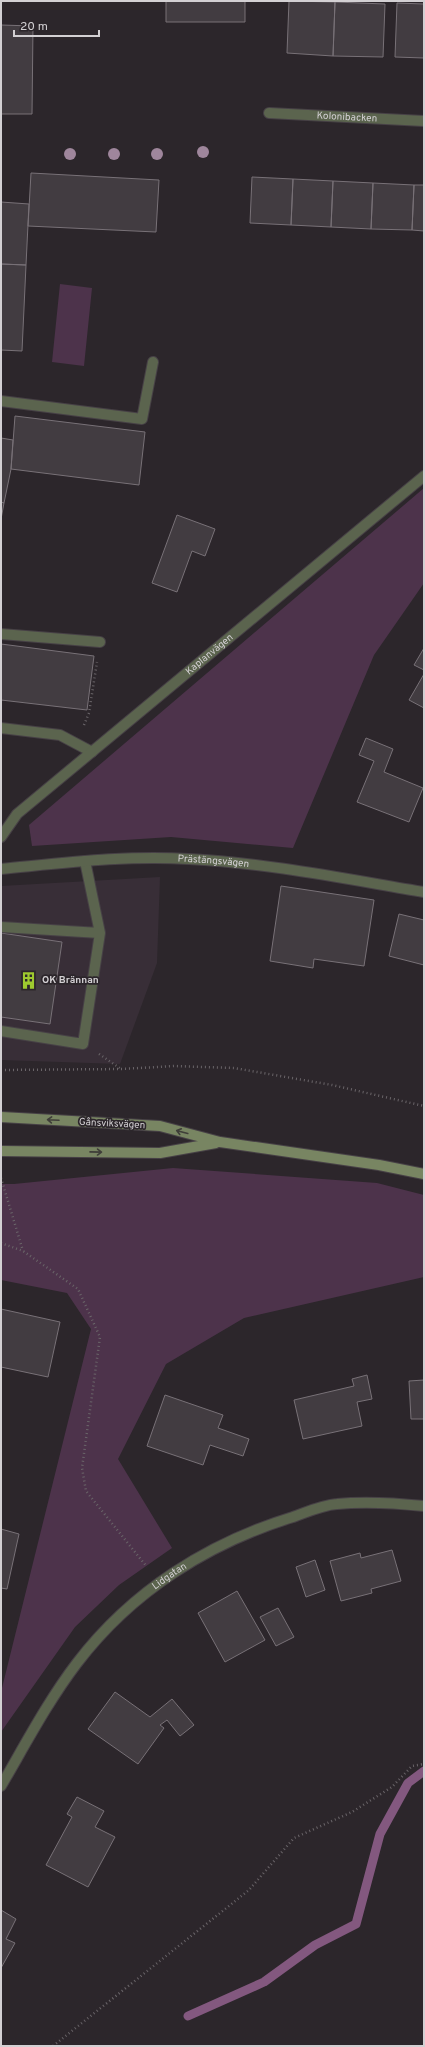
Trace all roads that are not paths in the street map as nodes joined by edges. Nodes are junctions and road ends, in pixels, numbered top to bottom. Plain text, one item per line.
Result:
1 (269, 113) dead end
2 (424, 121) edge
3 (152, 362) dead end
4 (1, 401) edge
5 (424, 476) edge
6 (1, 634) edge
7 (100, 642) road end
8 (1, 728) edge
9 (92, 752) junction
10 (1, 837) edge
11 (85, 861) junction
12 (1, 868) edge
13 (424, 892) edge
14 (1, 927) edge
15 (100, 933) junction
16 (1, 1031) edge
17 (1, 1117) edge
18 (220, 1142) junction
19 (1, 1151) edge
20 (424, 1174) edge
21 (424, 1506) edge
22 (1, 1786) edge

1 - 2 street, Kolonibacken
3 - 4 street
5 - 9 street, Kaplanvägen
6 - 7 street
8 - 9 street
9 - 10 street, Kaplanvägen
11 - 12 street, Prästängsvägen
11 - 13 street, Prästängsvägen
11 - 15 street
14 - 15 street
15 - 16 street
18 -> 17 main road, Gånsviksvägen
19 -> 18 main road, Gånsviksvägen
18 - 20 main road, Gånsviksvägen
21 - 22 street, Lidgatan

